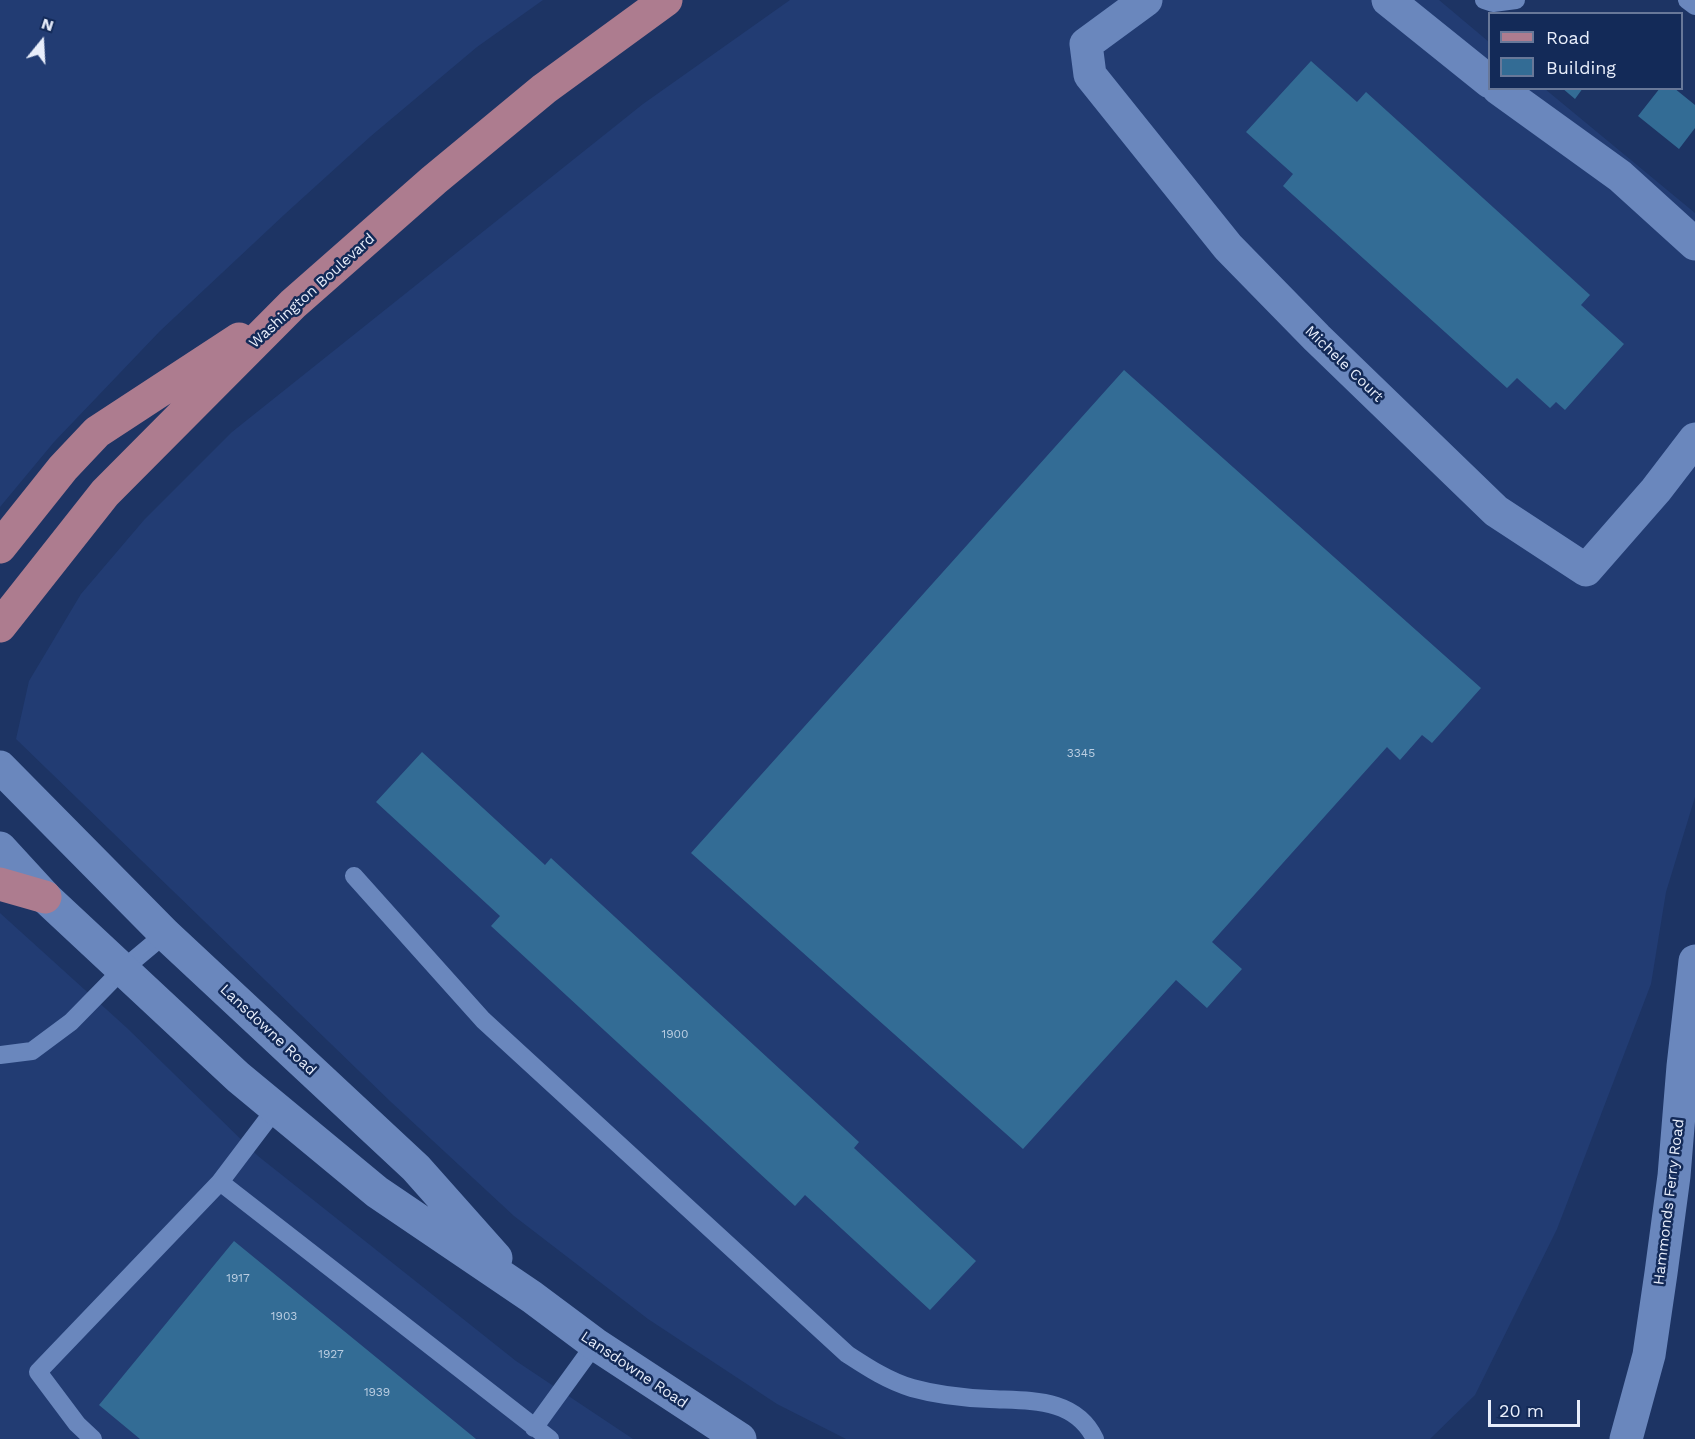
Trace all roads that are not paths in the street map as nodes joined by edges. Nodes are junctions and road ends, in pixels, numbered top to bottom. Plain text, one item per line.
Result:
1 (666, 0) edge
2 (1146, 0) edge
3 (1388, 0) edge
4 (1484, 0) edge
5 (1516, 0) edge
6 (1687, 0) edge
7 (1695, 6) edge
8 (1488, 80) edge
9 (1501, 90) edge
10 (1695, 244) edge
11 (293, 304) junction
12 (1695, 439) edge
13 (0, 547) edge
14 (0, 626) edge
15 (0, 767) edge
16 (0, 848) edge
17 (354, 876) dead end
18 (0, 884) edge
19 (45, 897) junction
20 (165, 933) junction
21 (1695, 961) edge
22 (122, 970) junction
23 (0, 1055) edge
24 (276, 1108) junction
25 (220, 1182) junction
26 (532, 1297) junction
27 (595, 1344) junction
28 (534, 1428) junction
29 (93, 1439) edge
30 (550, 1439) edge
31 (740, 1439) edge
32 (1095, 1439) edge
33 (1626, 1439) edge

1 - 11 main road, Washington Boulevard
2 - 12 street, Michele Court
3 - 8 street
4 - 5 lane
6 - 7 lane
9 - 10 street
11 - 13 main road
11 - 14 main road, Washington Boulevard
15 - 20 street, Lansdowne Road
16 - 19 street, Lansdowne Road
17 - 32 lane
18 - 19 main road
19 - 22 street, Lansdowne Road
20 - 22 lane
20 - 26 street, Lansdowne Road
21 - 33 street, Hammonds Ferry Road
22 - 23 lane
22 - 24 street, Lansdowne Road
24 - 25 lane
24 - 26 street, Lansdowne Road
25 - 28 lane
25 - 29 lane
26 - 27 street, Lansdowne Road
27 - 28 lane
27 - 31 street, Lansdowne Road
28 - 30 lane

